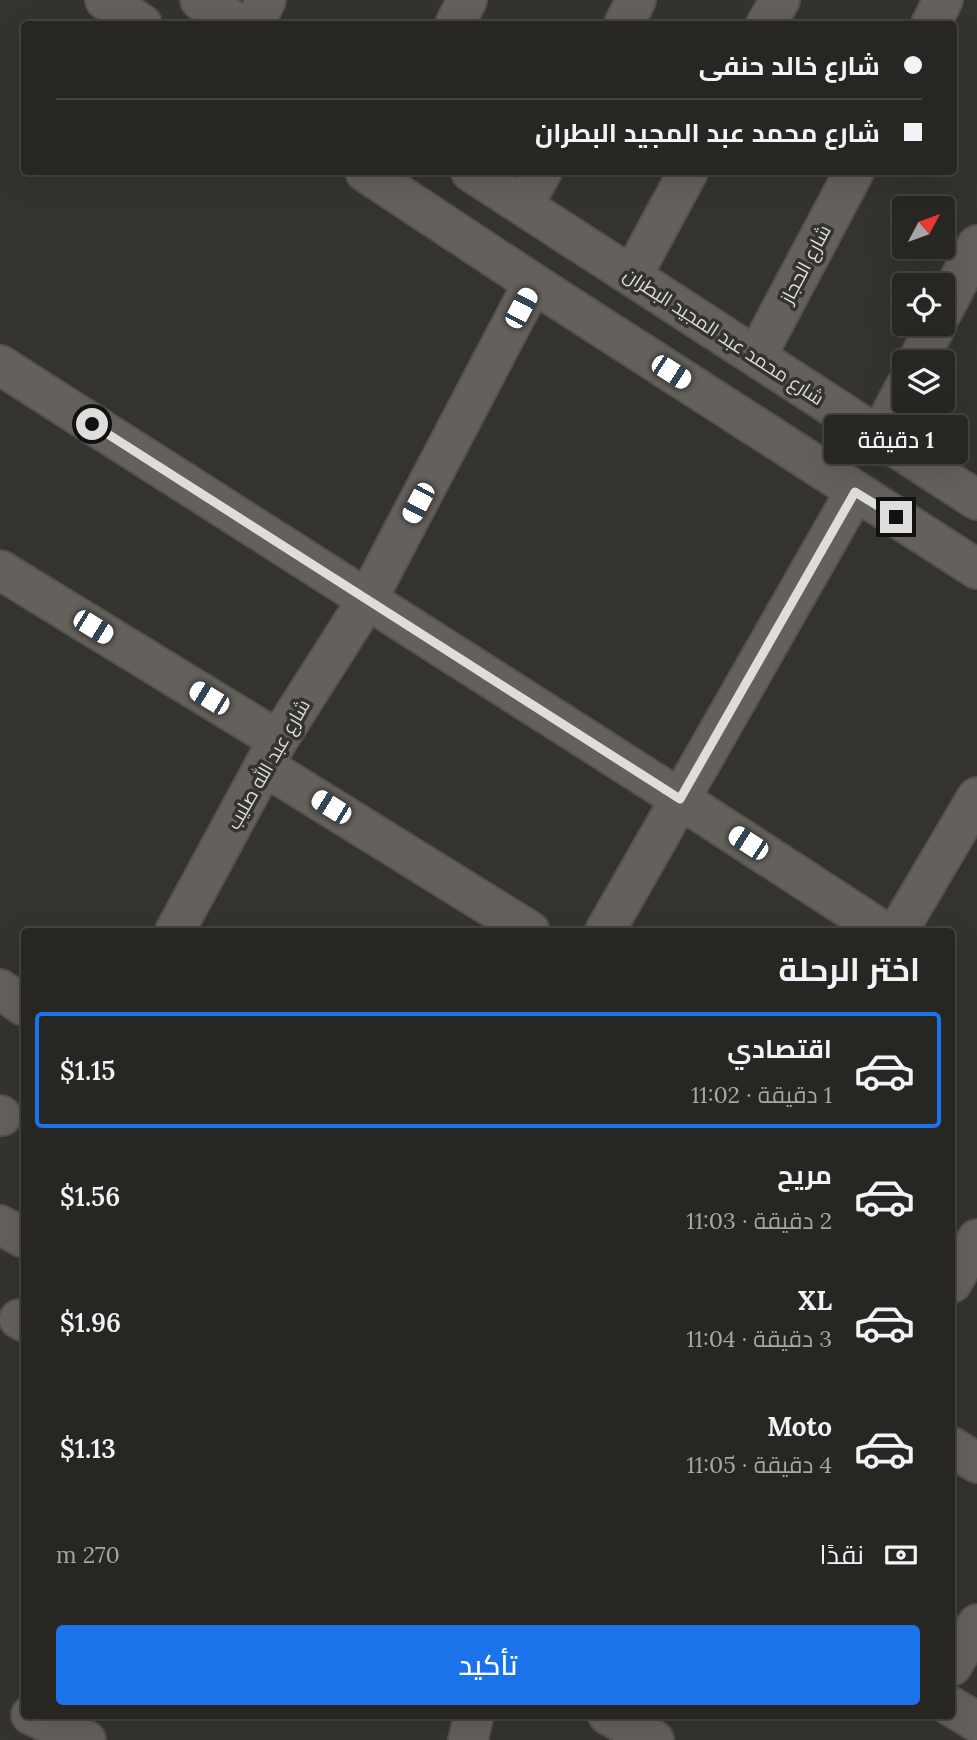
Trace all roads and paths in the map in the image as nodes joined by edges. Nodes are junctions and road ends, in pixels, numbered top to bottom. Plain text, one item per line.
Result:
1 (105, 0) edge
2 (200, 0) edge
3 (266, 0) edge
4 (467, 0) edge
5 (636, 0) edge
6 (780, 0) edge
7 (943, 0) edge
8 (137, 21) edge
9 (234, 21) edge
10 (256, 21) edge
11 (456, 21) edge
12 (626, 21) edge
13 (768, 21) edge
14 (932, 21) edge
15 (370, 175) edge
16 (476, 175) edge
17 (539, 175) edge
18 (686, 175) edge
19 (852, 175) edge
20 (516, 201) junction
21 (977, 244) edge
22 (480, 247) junction
23 (632, 276) junction
24 (533, 283) junction
25 (955, 287) edge
26 (756, 357) junction
27 (0, 365) edge
28 (892, 412) edge
29 (879, 437) junction
30 (855, 492) junction
31 (977, 500) edge
32 (977, 569) edge
33 (0, 570) edge
34 (367, 600) junction
35 (271, 753) junction
36 (977, 797) edge
37 (680, 799) junction
38 (177, 928) edge
39 (526, 928) edge
40 (607, 928) edge
41 (878, 928) edge
42 (900, 928) edge
43 (0, 989) edge
44 (21, 1004) edge
45 (0, 1225) edge
46 (21, 1236) edge
47 (977, 1239) edge
48 (955, 1278) edge
49 (955, 1449) edge
50 (977, 1463) edge
51 (977, 1624) edge
52 (955, 1661) edge
53 (955, 1709) edge
54 (40, 1719) edge
55 (615, 1719) edge
56 (977, 1722) edge
57 (86, 1740) edge
58 (654, 1740) edge

1 - 8 street
2 - 9 street
3 - 10 street
4 - 11 street
5 - 12 street
6 - 13 street
7 - 14 street
15 - 22 street
16 - 20 street, شارع محمد عبد المجيد البطران
17 - 20 street
18 - 23 street
19 - 26 street, شارع الحجاز
20 - 22 street
20 - 23 street, شارع محمد عبد المجيد البطران
21 - 25 street
22 - 24 street
23 - 26 street, شارع محمد عبد المجيد البطران
24 - 30 street
24 - 34 street, شارع عبد الله صليب
26 - 29 street, شارع محمد عبد المجيد البطران
27 - 34 street
28 - 29 street
29 - 31 street, شارع محمد عبد المجيد البطران
30 - 32 street
30 - 37 street
33 - 35 street
34 - 35 street, شارع عبد الله صليب
34 - 37 street
35 - 38 street, شارع عبد الله صليب
35 - 39 street
36 - 42 street
37 - 40 street
37 - 41 street
43 - 44 street
45 - 46 street
47 - 48 street
49 - 50 street
51 - 52 street
53 - 56 street
54 - 57 street
55 - 58 street

